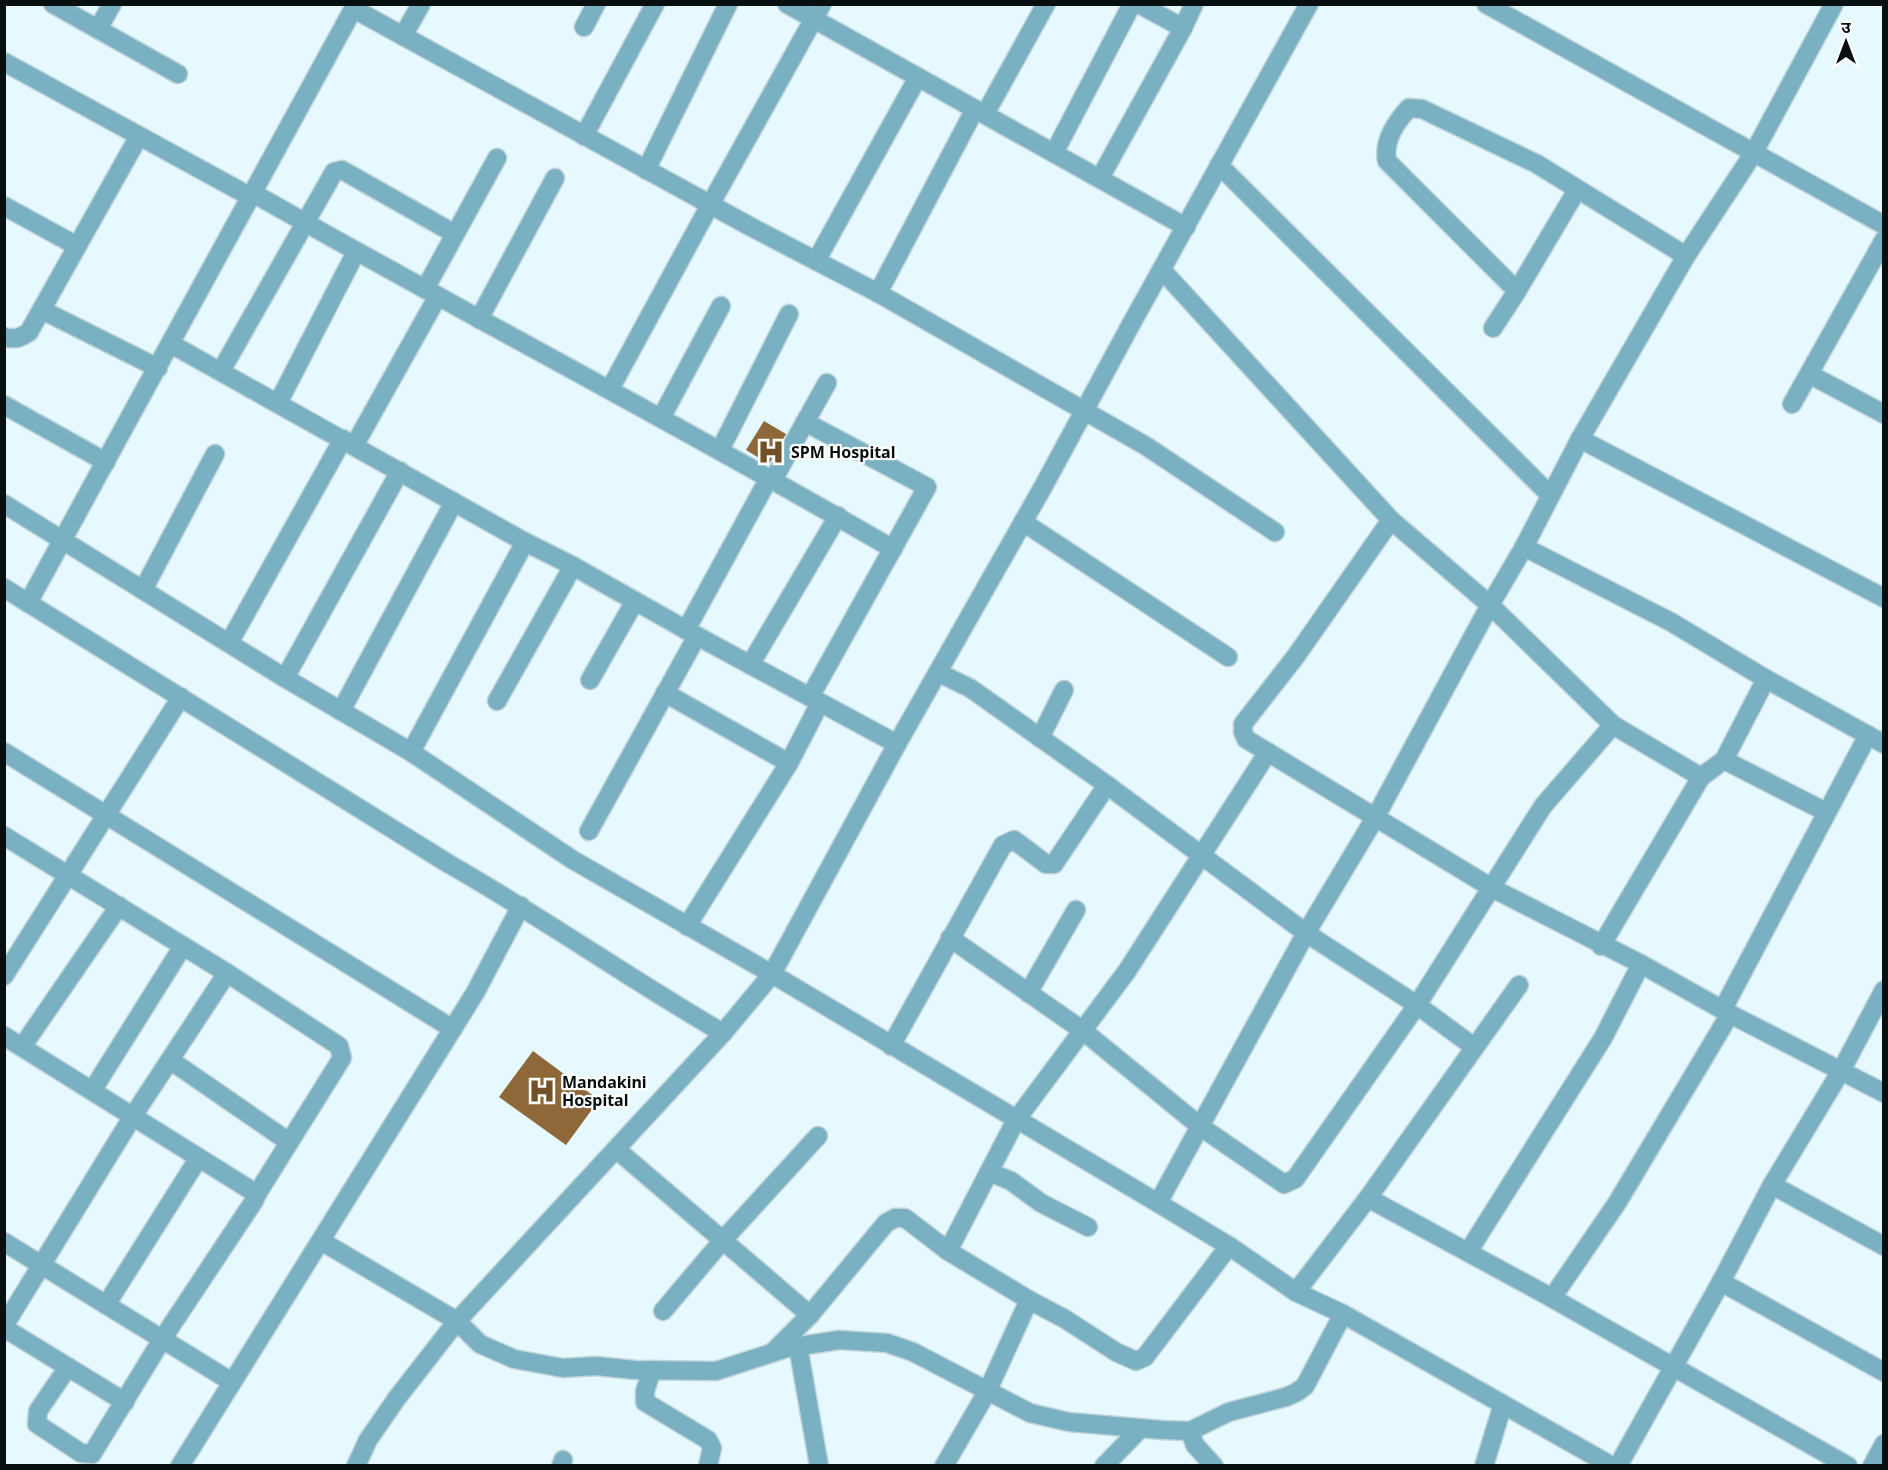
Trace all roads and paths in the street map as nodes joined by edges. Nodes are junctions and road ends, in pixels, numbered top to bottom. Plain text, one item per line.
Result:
1 (53, 4) edge
2 (112, 4) edge
3 (421, 4) edge
4 (596, 4) edge
5 (655, 4) edge
6 (728, 4) edge
7 (787, 4) edge
8 (1046, 4) edge
9 (1132, 4) edge
10 (1139, 4) edge
11 (1194, 4) edge
12 (1309, 4) edge
13 (1486, 4) edge
14 (1834, 4) edge
15 (355, 7) edge
16 (818, 12) edge
17 (584, 27) dead end
18 (1183, 28) junction
19 (98, 29) junction
20 (403, 36) junction
21 (4, 62) edge
22 (178, 74) dead end
23 (918, 77) junction
24 (980, 111) junction
25 (139, 136) junction
26 (584, 136) junction
27 (1054, 153) junction
28 (1753, 154) junction
29 (497, 158) dead end
30 (1219, 165) junction
31 (646, 170) junction
32 (555, 177) dead end
33 (1100, 178) junction
34 (1577, 190) junction
35 (252, 195) junction
36 (710, 205) junction
37 (4, 206) edge
38 (305, 223) junction
39 (1884, 225) edge
40 (1186, 226) junction
41 (455, 234) junction
42 (1884, 240) edge
43 (77, 246) junction
44 (356, 252) junction
45 (1686, 256) junction
46 (816, 261) junction
47 (1162, 270) junction
48 (1517, 291) junction
49 (432, 293) junction
50 (878, 293) junction
51 (720, 306) dead end
52 (42, 310) junction
53 (789, 314) dead end
54 (479, 319) junction
55 (1493, 328) dead end
56 (6, 340) edge
57 (171, 344) junction
58 (158, 368) junction
59 (221, 372) junction
60 (1809, 374) junction
61 (827, 383) dead end
62 (610, 389) junction
63 (278, 403) junction
64 (1792, 404) dead end
65 (4, 405) edge
66 (1083, 411) junction
67 (1884, 414) edge
68 (661, 418) junction
69 (805, 422) junction
70 (1580, 439) junction
71 (349, 442) junction
72 (720, 450) junction
73 (215, 454) dead end
74 (106, 462) junction
75 (400, 471) junction
76 (771, 479) junction
77 (1550, 495) junction
78 (454, 502) junction
79 (4, 504) edge
80 (838, 516) junction
81 (1392, 520) junction
82 (1023, 522) junction
83 (1275, 532) dead end
84 (64, 540) junction
85 (525, 542) junction
86 (1524, 547) junction
87 (893, 549) junction
88 (573, 566) junction
89 (4, 588) edge
90 (143, 590) junction
91 (1884, 598) edge
92 (635, 601) junction
93 (28, 603) junction
94 (1490, 605) junction
95 (691, 633) junction
96 (229, 643) junction
97 (1228, 657) dead end
98 (750, 665) junction
99 (939, 673) junction
100 (285, 678) junction
101 (1766, 679) junction
102 (590, 680) dead end
103 (1065, 690) dead end
104 (665, 693) junction
105 (181, 697) junction
106 (815, 700) junction
107 (497, 701) dead end
108 (340, 711) junction
109 (1613, 725) junction
110 (1040, 738) junction
111 (1876, 739) edge
112 (897, 744) junction
113 (4, 752) edge
114 (411, 752) junction
115 (1268, 752) junction
116 (1724, 760) junction
117 (789, 763) junction
118 (1701, 777) junction
119 (1107, 785) junction
120 (1826, 812) junction
121 (105, 814) junction
122 (1375, 818) junction
123 (589, 831) dead end
124 (4, 836) edge
125 (1201, 855) junction
126 (68, 875) junction
127 (1492, 888) junction
128 (119, 906) junction
129 (521, 906) junction
130 (1076, 910) dead end
131 (687, 926) junction
132 (1306, 933) junction
133 (950, 939) junction
134 (183, 946) junction
135 (1601, 946) junction
136 (1641, 964) junction
137 (227, 973) junction
138 (772, 974) junction
139 (4, 976) edge
140 (1520, 985) dead end
141 (1884, 990) edge
142 (1028, 993) junction
143 (1417, 1005) junction
144 (1727, 1011) junction
145 (453, 1029) junction
146 (1082, 1030) junction
147 (723, 1033) junction
148 (4, 1036) edge
149 (891, 1046) junction
150 (22, 1047) junction
151 (1474, 1047) junction
152 (170, 1060) junction
153 (1841, 1071) junction
154 (92, 1091) junction
155 (1884, 1093) edge
156 (133, 1116) junction
157 (1016, 1120) junction
158 (1201, 1127) junction
159 (818, 1136) dead end
160 (289, 1142) junction
161 (616, 1149) junction
162 (198, 1159) junction
163 (989, 1172) junction
164 (1772, 1185) junction
165 (257, 1194) junction
166 (1368, 1198) junction
167 (1158, 1203) junction
168 (1088, 1227) dead end
169 (723, 1240) junction
170 (321, 1241) junction
171 (4, 1242) edge
172 (1229, 1246) junction
173 (1884, 1246) edge
174 (948, 1251) junction
175 (1468, 1252) junction
176 (41, 1265) junction
177 (1721, 1282) junction
178 (1296, 1292) junction
179 (1552, 1298) junction
180 (1029, 1300) junction
181 (106, 1305) junction
182 (663, 1311) dead end
183 (1343, 1314) junction
184 (810, 1315) junction
185 (457, 1321) junction
186 (4, 1327) edge
187 (163, 1338) junction
188 (798, 1346) junction
189 (773, 1352) junction
190 (68, 1367) junction
191 (1673, 1368) junction
192 (652, 1370) junction
193 (1884, 1372) edge
194 (232, 1382) junction
195 (987, 1392) junction
196 (125, 1402) junction
197 (1503, 1404) junction
198 (1140, 1429) junction
199 (1190, 1431) junction
200 (1884, 1444) edge
201 (180, 1466) edge
202 (356, 1466) edge
203 (708, 1466) edge
204 (819, 1466) edge
205 (944, 1466) edge
206 (1104, 1466) edge
207 (1214, 1466) edge
208 (1484, 1466) edge
209 (1612, 1466) edge
210 (1617, 1466) edge
211 (1848, 1466) edge
212 (1872, 1466) edge

1 - 19 street
2 - 19 street
3 - 20 street
4 - 17 street
5 - 26 street
6 - 31 street
7 - 16 street
8 - 24 street
9 - 27 street
10 - 18 street
11 - 18 street
12 - 30 street
13 - 28 street
14 - 28 street
15 - 20 street
15 - 35 street
16 - 23 street
16 - 36 street
18 - 33 street
19 - 22 street
20 - 26 street
21 - 25 street
23 - 24 street
23 - 46 street
24 - 27 street
24 - 50 street
25 - 35 street
25 - 43 street
26 - 31 street
27 - 33 street
28 - 39 street
28 - 45 street
29 - 41 street
30 - 40 street
30 - 77 street
31 - 36 street
32 - 54 street
33 - 40 street
34 - 45 street
34 - 48 street
34 - 48 street
35 - 38 street
35 - 57 street
36 - 46 street
36 - 62 street
37 - 43 street
38 - 41 street
38 - 44 street
38 - 59 street
40 - 47 street
41 - 49 street
42 - 60 street
43 - 52 street
44 - 49 street
44 - 63 street
45 - 70 street
46 - 50 street
47 - 66 street
47 - 81 street
48 - 55 street
49 - 54 street
49 - 71 street
50 - 66 street
51 - 68 street
52 - 56 street
52 - 58 street
53 - 72 street
54 - 62 street
57 - 58 street
57 - 59 street
58 - 74 street
59 - 63 street
60 - 64 street
60 - 67 street
61 - 69 street
62 - 68 street
63 - 71 street
65 - 74 street
66 - 82 street
66 - 83 street
68 - 72 street
69 - 76 street
69 - 87 street
70 - 77 street
70 - 91 street
71 - 75 street
71 - 96 street
72 - 76 street
73 - 90 street
74 - 84 street
75 - 78 street
75 - 100 street
76 - 80 street
76 - 95 street
77 - 86 street
78 - 85 street
78 - 108 street
79 - 84 street
80 - 87 street
80 - 98 street
81 - 94 street
81 - 115 street
82 - 97 street
82 - 99 street
84 - 90 street
84 - 93 street
85 - 88 street
85 - 114 street
86 - 94 street
86 - 101 street
87 - 106 street
88 - 92 street
88 - 107 street
89 - 93 street
90 - 96 street
92 - 95 street
92 - 102 street
93 - 105 street
94 - 109 street
94 - 122 street
95 - 98 street
95 - 104 street
96 - 100 street
98 - 106 street
99 - 110 street
99 - 112 street
100 - 108 street
101 - 111 street
101 - 116 street
103 - 110 street
104 - 117 street
104 - 123 street
105 - 121 street
105 - 129 street
106 - 112 street
106 - 117 street
108 - 114 street
109 - 118 street
109 - 127 street
110 - 119 street
111 - 120 street
112 - 138 street
113 - 121 street
114 - 131 street
115 - 122 street
115 - 125 street
116 - 118 street
116 - 120 street
117 - 131 street
118 - 135 street
119 - 125 street
119 - 133 street
120 - 144 street
121 - 126 street
121 - 145 street
122 - 127 street
122 - 132 street
124 - 126 street
125 - 132 street
125 - 146 street
126 - 128 street
126 - 139 street
127 - 135 street
127 - 143 street
128 - 134 street
128 - 150 street
129 - 145 street
129 - 147 street
130 - 142 street
131 - 138 street
132 - 143 street
132 - 158 street
133 - 142 street
133 - 149 street
134 - 137 street
134 - 154 street
135 - 136 street
136 - 144 street
136 - 175 street
137 - 152 street
137 - 160 street
138 - 147 street
138 - 149 street
140 - 151 street
141 - 153 street
142 - 146 street
143 - 151 street
143 - 158 street
144 - 153 street
144 - 179 street
145 - 170 street
146 - 157 street
146 - 158 street
147 - 161 street
148 - 150 street
149 - 157 street
150 - 154 street
151 - 166 street
152 - 156 street
152 - 160 street
153 - 155 street
153 - 164 street
154 - 156 street
156 - 162 street
156 - 176 street
157 - 163 street
157 - 167 street
158 - 167 street
159 - 169 street
160 - 165 street
161 - 169 street
161 - 185 street
162 - 165 street
162 - 181 street
163 - 168 street
163 - 174 street
164 - 173 street
164 - 177 street
165 - 187 street
166 - 175 street
166 - 178 street
167 - 172 street
169 - 182 street
169 - 184 street
170 - 185 street
170 - 194 street
171 - 176 street
172 - 178 street
172 - 180 street
174 - 180 street
174 - 184 street
175 - 179 street
176 - 181 street
176 - 186 street
177 - 191 street
177 - 193 street
178 - 183 street
179 - 191 street
180 - 195 street
181 - 187 street
183 - 197 street
183 - 199 street
184 - 189 street
185 - 192 street
185 - 202 street
186 - 190 street
187 - 194 street
187 - 196 street
188 - 189 street
188 - 195 street
188 - 204 street
189 - 192 street
190 - 196 street
190 - 196 street
191 - 210 street
191 - 211 street
192 - 203 street
194 - 201 street
195 - 198 street
195 - 205 street
197 - 208 street
197 - 209 street
198 - 199 street
198 - 206 street
199 - 207 street
200 - 212 street

